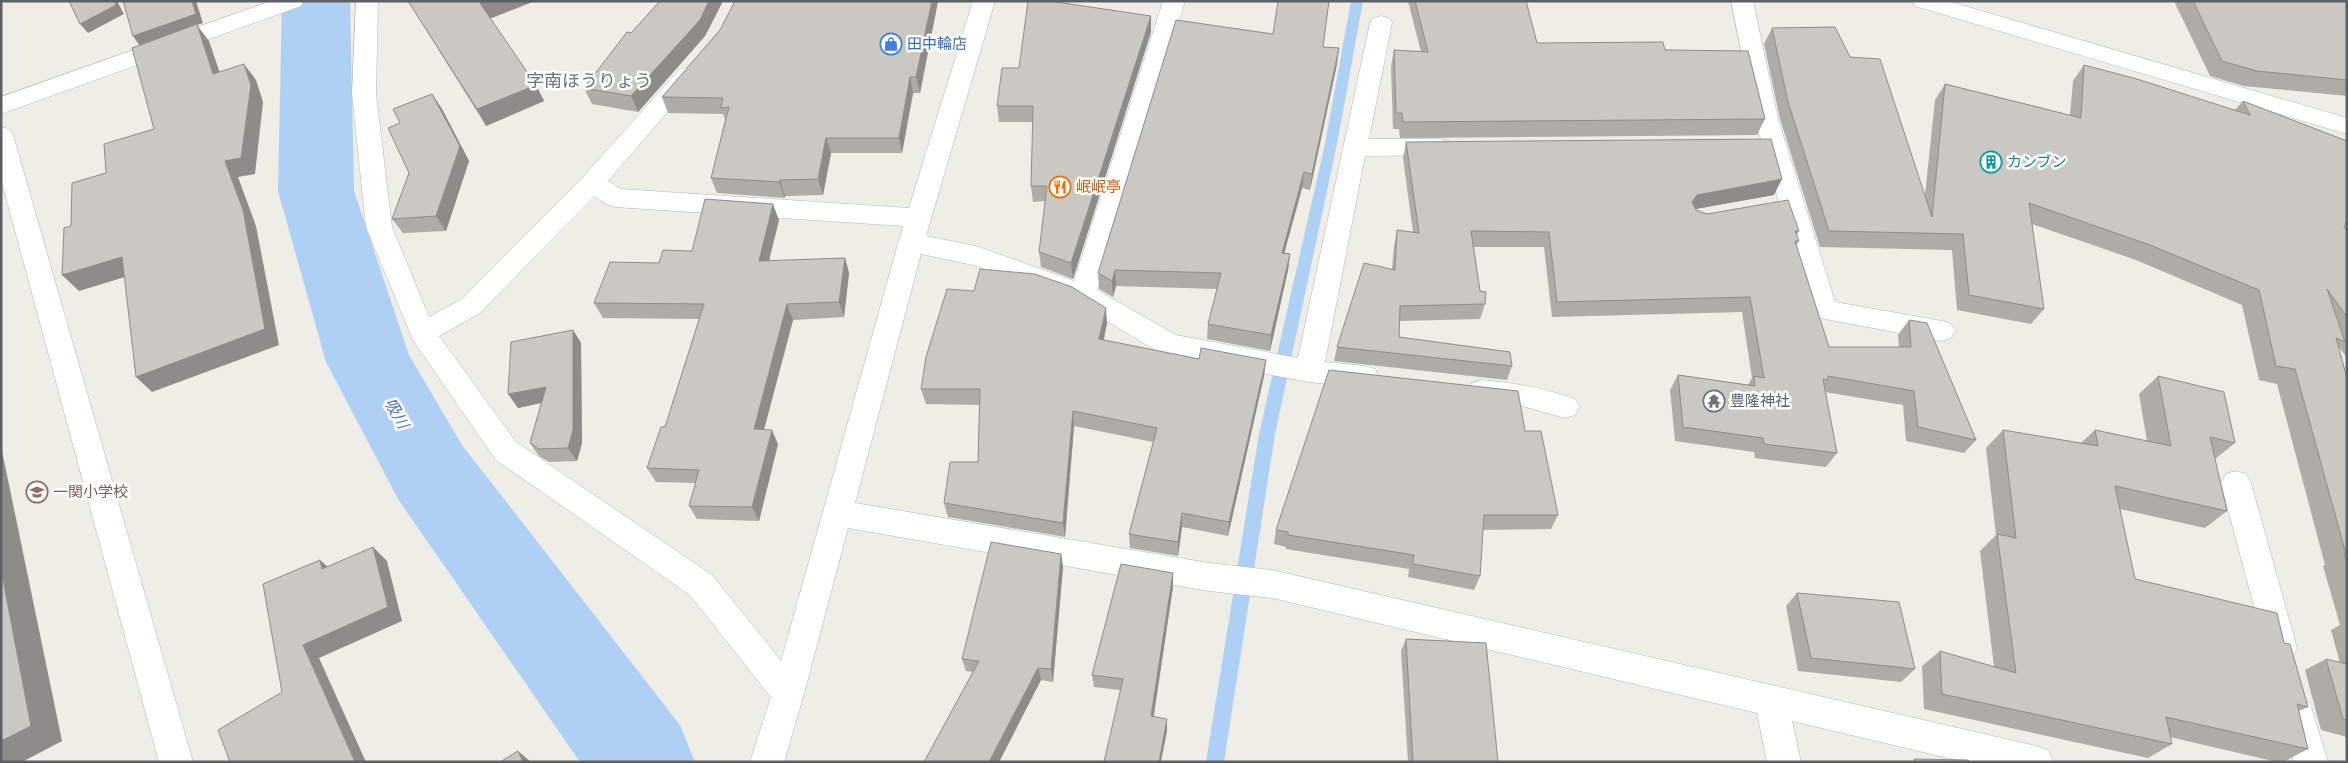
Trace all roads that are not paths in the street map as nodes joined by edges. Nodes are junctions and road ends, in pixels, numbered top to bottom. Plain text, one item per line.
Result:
1 (293, 1) edge
2 (367, 1) edge
3 (984, 1) edge
4 (1174, 1) edge
5 (1742, 1) edge
6 (1923, 1) edge
7 (1381, 23) dead end
8 (704, 54) edge
9 (1, 106) edge
10 (2347, 126) edge
11 (1, 135) edge
12 (1464, 147) edge
13 (1355, 148) junction
14 (594, 182) junction
15 (1791, 202) junction
16 (1763, 207) edge
17 (914, 231) junction
18 (1083, 294) junction
19 (1942, 331) dead end
20 (422, 333) junction
21 (1309, 371) junction
22 (1386, 380) edge
23 (1454, 388) edge
24 (1565, 407) dead end
25 (2236, 483) dead end
26 (836, 513) junction
27 (788, 694) junction
28 (1771, 700) junction
29 (1988, 756) edge
30 (176, 762) edge
31 (767, 762) edge
32 (1784, 762) edge
33 (2036, 762) edge
34 (2311, 762) edge

1 - 9 street
2 - 20 street
3 - 17 street
4 - 18 street
5 - 15 street
6 - 10 street
7 - 13 street
8 - 14 street
11 - 30 street
12 - 13 street
13 - 21 street
14 - 17 street
14 - 20 street
15 - 16 street
15 - 19 street
17 - 18 street
17 - 26 street
18 - 21 street
20 - 27 street
21 - 22 street
23 - 24 street
25 - 34 street
26 - 27 street
26 - 28 street
27 - 31 street
28 - 29 street
28 - 32 street
29 - 33 street

